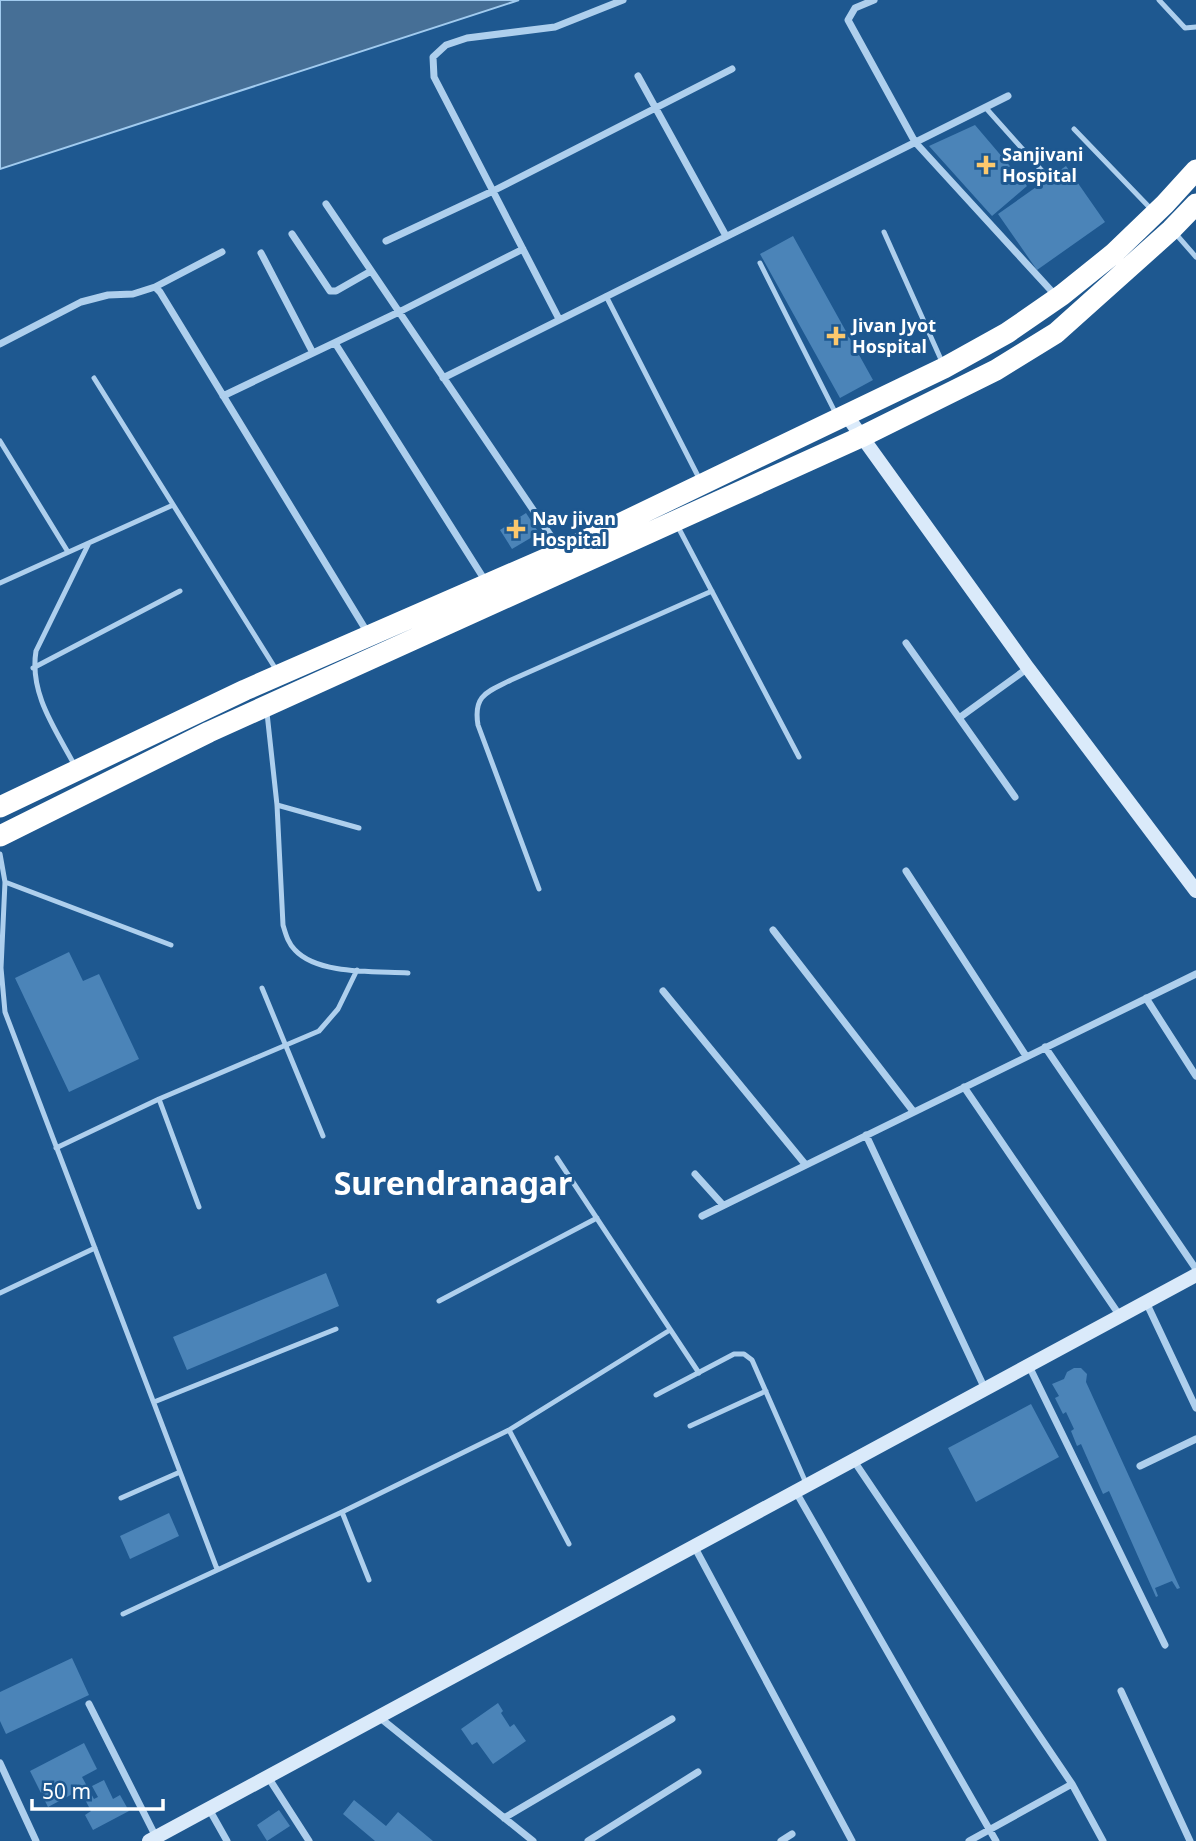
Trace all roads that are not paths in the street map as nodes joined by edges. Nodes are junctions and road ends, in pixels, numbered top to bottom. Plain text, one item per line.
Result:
1 (623, 0) edge
2 (874, 0) edge
3 (1159, 0) edge
4 (1196, 27) edge
5 (732, 69) dead end
6 (638, 76) dead end
7 (1008, 96) dead end
8 (985, 107) junction
9 (655, 108) junction
10 (1074, 130) dead end
11 (915, 142) junction
12 (1196, 170) edge
13 (1043, 172) dead end
14 (493, 191) junction
15 (326, 204) dead end
16 (1196, 204) edge
17 (1155, 213) junction
18 (1171, 230) junction
19 (884, 233) dead end
20 (292, 234) dead end
21 (726, 236) junction
22 (386, 242) dead end
23 (523, 249) junction
24 (222, 252) dead end
25 (261, 253) dead end
26 (1196, 257) edge
27 (760, 263) dead end
28 (371, 271) junction
29 (155, 287) junction
30 (606, 296) junction
31 (1058, 298) junction
32 (399, 312) junction
33 (559, 319) junction
34 (335, 342) junction
35 (0, 344) edge
36 (313, 353) junction
37 (944, 368) junction
38 (94, 378) dead end
39 (443, 378) junction
40 (223, 396) junction
41 (843, 418) junction
42 (861, 437) junction
43 (0, 441) edge
44 (702, 484) junction
45 (173, 505) junction
46 (676, 522) junction
47 (89, 543) junction
48 (68, 552) junction
49 (561, 552) junction
50 (0, 583) edge
51 (487, 584) junction
52 (180, 591) dead end
53 (712, 591) junction
54 (369, 635) junction
55 (906, 643) dead end
56 (33, 668) junction
57 (1028, 668) junction
58 (279, 675) junction
59 (287, 697) junction
60 (266, 706) junction
61 (959, 718) junction
62 (799, 757) dead end
63 (77, 770) junction
64 (1016, 797) dead end
65 (277, 806) junction
66 (0, 807) edge
67 (359, 828) dead end
68 (0, 836) edge
69 (0, 854) edge
70 (906, 872) dead end
71 (5, 882) junction
72 (539, 889) dead end
73 (1196, 891) edge
74 (773, 930) dead end
75 (171, 945) dead end
76 (357, 970) junction
77 (408, 973) dead end
78 (1196, 974) edge
79 (262, 988) dead end
80 (663, 991) dead end
81 (1146, 998) junction
82 (286, 1045) junction
83 (1045, 1047) junction
84 (1026, 1056) junction
85 (1196, 1076) edge
86 (964, 1087) junction
87 (159, 1099) junction
88 (913, 1111) junction
89 (866, 1135) junction
90 (323, 1136) dead end
91 (56, 1148) junction
92 (557, 1158) dead end
93 (805, 1164) junction
94 (695, 1174) dead end
95 (723, 1205) junction
96 (199, 1207) dead end
97 (702, 1216) dead end
98 (597, 1218) junction
99 (95, 1248) junction
100 (1196, 1272) edge
101 (0, 1293) edge
102 (439, 1301) dead end
103 (1146, 1302) junction
104 (1120, 1316) junction
105 (336, 1329) dead end
106 (670, 1330) junction
107 (1029, 1365) junction
108 (699, 1373) junction
109 (985, 1389) junction
110 (766, 1391) junction
111 (656, 1395) dead end
112 (154, 1402) junction
113 (1196, 1408) edge
114 (690, 1426) dead end
115 (509, 1430) junction
116 (1196, 1439) edge
117 (853, 1460) junction
118 (1140, 1466) dead end
119 (180, 1472) junction
120 (802, 1488) junction
121 (121, 1498) dead end
122 (342, 1512) junction
123 (569, 1544) dead end
124 (694, 1546) junction
125 (217, 1569) junction
126 (369, 1580) dead end
127 (123, 1614) dead end
128 (1165, 1646) dead end
129 (1121, 1691) dead end
130 (89, 1704) dead end
131 (378, 1717) junction
132 (672, 1719) dead end
133 (0, 1763) edge
134 (698, 1772) dead end
135 (268, 1777) junction
136 (1072, 1784) junction
137 (209, 1809) junction
138 (503, 1818) junction
139 (990, 1830) junction
140 (792, 1834) dead end
141 (152, 1839) edge
142 (36, 1841) edge
143 (227, 1841) edge
144 (309, 1841) edge
145 (533, 1841) edge
146 (588, 1841) edge
147 (781, 1841) edge
148 (852, 1841) edge
149 (969, 1841) edge
150 (996, 1841) edge
151 (1103, 1841) edge
152 (1190, 1841) edge

1 - 14 street
2 - 11 street
3 - 4 lane
5 - 9 street
6 - 9 street
7 - 8 street
8 - 11 street
8 - 13 lane
9 - 14 street
9 - 21 street
10 - 17 lane
11 - 21 street
11 - 31 street
12 - 17 highway
14 - 22 street
14 - 23 street
15 - 28 street
16 - 18 highway
17 - 31 highway
18 - 26 lane
18 - 42 highway
19 - 37 lane
20 - 28 street
21 - 30 street
23 - 32 street
23 - 33 street
24 - 29 street
25 - 36 street
27 - 41 lane
28 - 32 street
29 - 35 street
29 - 40 street
30 - 33 street
30 - 44 lane
31 - 37 highway
32 - 34 street
32 - 39 street
33 - 39 street
34 - 36 street
34 - 51 street
36 - 40 street
37 - 41 highway
38 - 45 lane
39 - 49 street
40 - 54 street
41 - 42 street
41 - 44 highway
42 - 46 highway
42 - 57 street
43 - 48 lane
44 - 49 highway
45 - 47 lane
45 - 58 lane
46 - 53 lane
46 - 59 highway
47 - 48 lane
47 - 56 lane
48 - 50 lane
49 - 51 highway
51 - 54 highway
52 - 56 lane
53 - 62 lane
53 - 72 lane
54 - 58 highway
55 - 61 street
56 - 63 lane
57 - 61 street
57 - 73 street
58 - 59 lane
58 - 63 highway
59 - 60 highway
60 - 65 lane
60 - 68 highway
61 - 64 street
63 - 66 highway
65 - 67 lane
65 - 76 lane
69 - 71 lane
70 - 84 street
71 - 75 lane
71 - 91 lane
74 - 88 street
76 - 77 lane
76 - 82 lane
78 - 81 street
79 - 82 lane
80 - 93 street
81 - 83 street
81 - 85 street
82 - 87 lane
82 - 90 lane
83 - 84 street
83 - 100 street
84 - 86 street
86 - 88 street
86 - 104 street
87 - 91 lane
87 - 96 lane
88 - 89 street
89 - 93 street
89 - 109 street
91 - 99 lane
92 - 98 lane
93 - 95 street
94 - 95 street
95 - 97 street
98 - 102 lane
98 - 106 lane
99 - 101 lane
99 - 112 lane
100 - 103 street
103 - 104 street
103 - 113 street
104 - 107 street
105 - 112 lane
106 - 108 lane
106 - 115 lane
107 - 109 street
107 - 128 street
108 - 110 lane
108 - 111 lane
109 - 117 street
110 - 114 lane
110 - 120 lane
112 - 119 lane
115 - 122 lane
115 - 123 lane
116 - 118 street
117 - 120 street
117 - 136 street
119 - 121 lane
119 - 125 lane
120 - 124 street
120 - 139 street
122 - 125 lane
122 - 126 lane
124 - 131 street
124 - 148 street
125 - 127 lane
129 - 152 street
130 - 141 street
131 - 135 street
131 - 138 street
132 - 138 street
133 - 142 street
134 - 146 street
135 - 137 street
135 - 144 street
136 - 139 street
136 - 151 street
137 - 141 street
137 - 143 street
138 - 145 street
139 - 149 street
139 - 150 street
140 - 147 street

